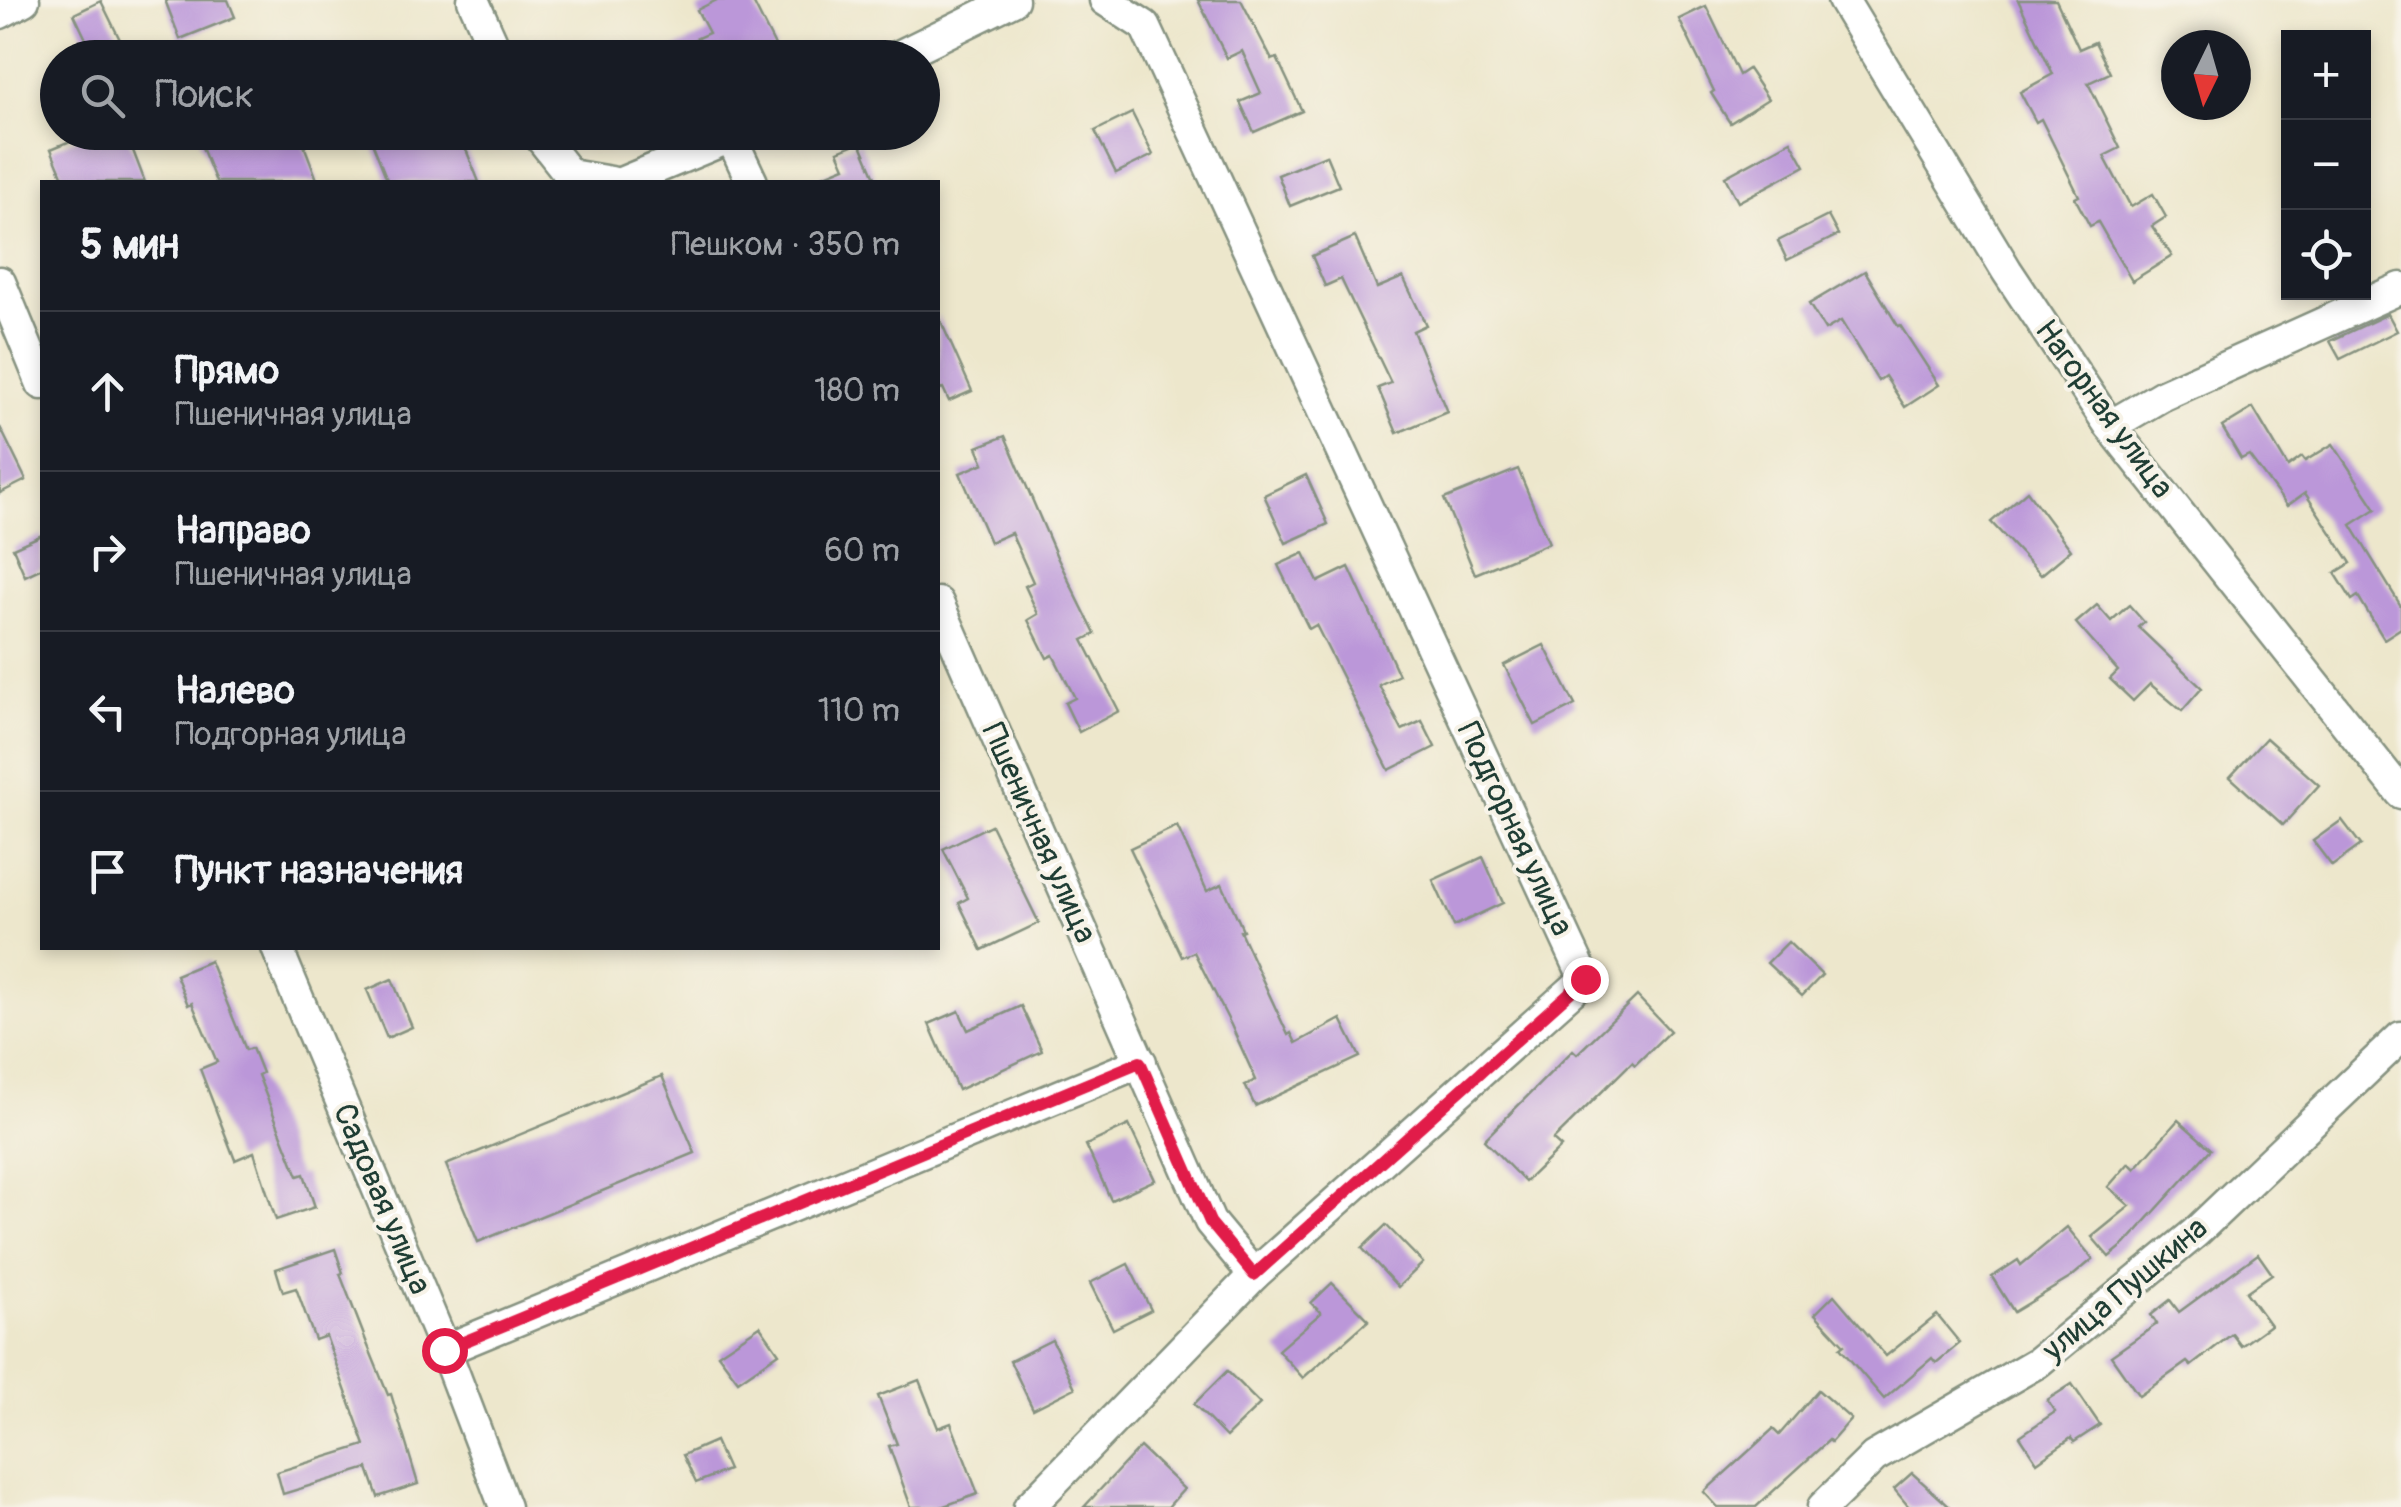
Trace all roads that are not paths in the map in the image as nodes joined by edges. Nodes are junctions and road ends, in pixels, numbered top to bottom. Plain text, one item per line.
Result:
1 (24, 0) edge
2 (472, 0) edge
3 (1013, 0) edge
4 (1105, 0) edge
5 (1843, 0) edge
6 (0, 13) edge
7 (491, 40) edge
8 (932, 40) edge
9 (550, 150) edge
10 (700, 150) edge
11 (741, 150) edge
12 (599, 180) edge
13 (628, 180) edge
14 (751, 180) edge
15 (0, 282) edge
16 (2401, 288) edge
17 (40, 379) edge
18 (2110, 426) junction
19 (940, 608) edge
20 (2401, 793) edge
21 (278, 950) edge
22 (2401, 1037) edge
23 (1140, 1062) junction
24 (1254, 1275) junction
25 (444, 1350) junction
26 (505, 1507) edge
27 (1029, 1507) edge
28 (1823, 1507) edge

1 - 6 street
2 - 7 street
3 - 8 street
4 - 24 street, Подгорная улица
5 - 18 street, Нагорная улица
9 - 12 street
10 - 13 street
11 - 14 street
15 - 17 street
16 - 18 street
18 - 20 street, Нагорная улица
19 - 23 street, Пшеничная улица
21 - 25 street, Садовая улица
22 - 28 street, улица Пушкина
23 - 24 street, Пшеничная улица
23 - 25 street
24 - 27 street, Подгорная улица
25 - 26 street, Садовая улица

